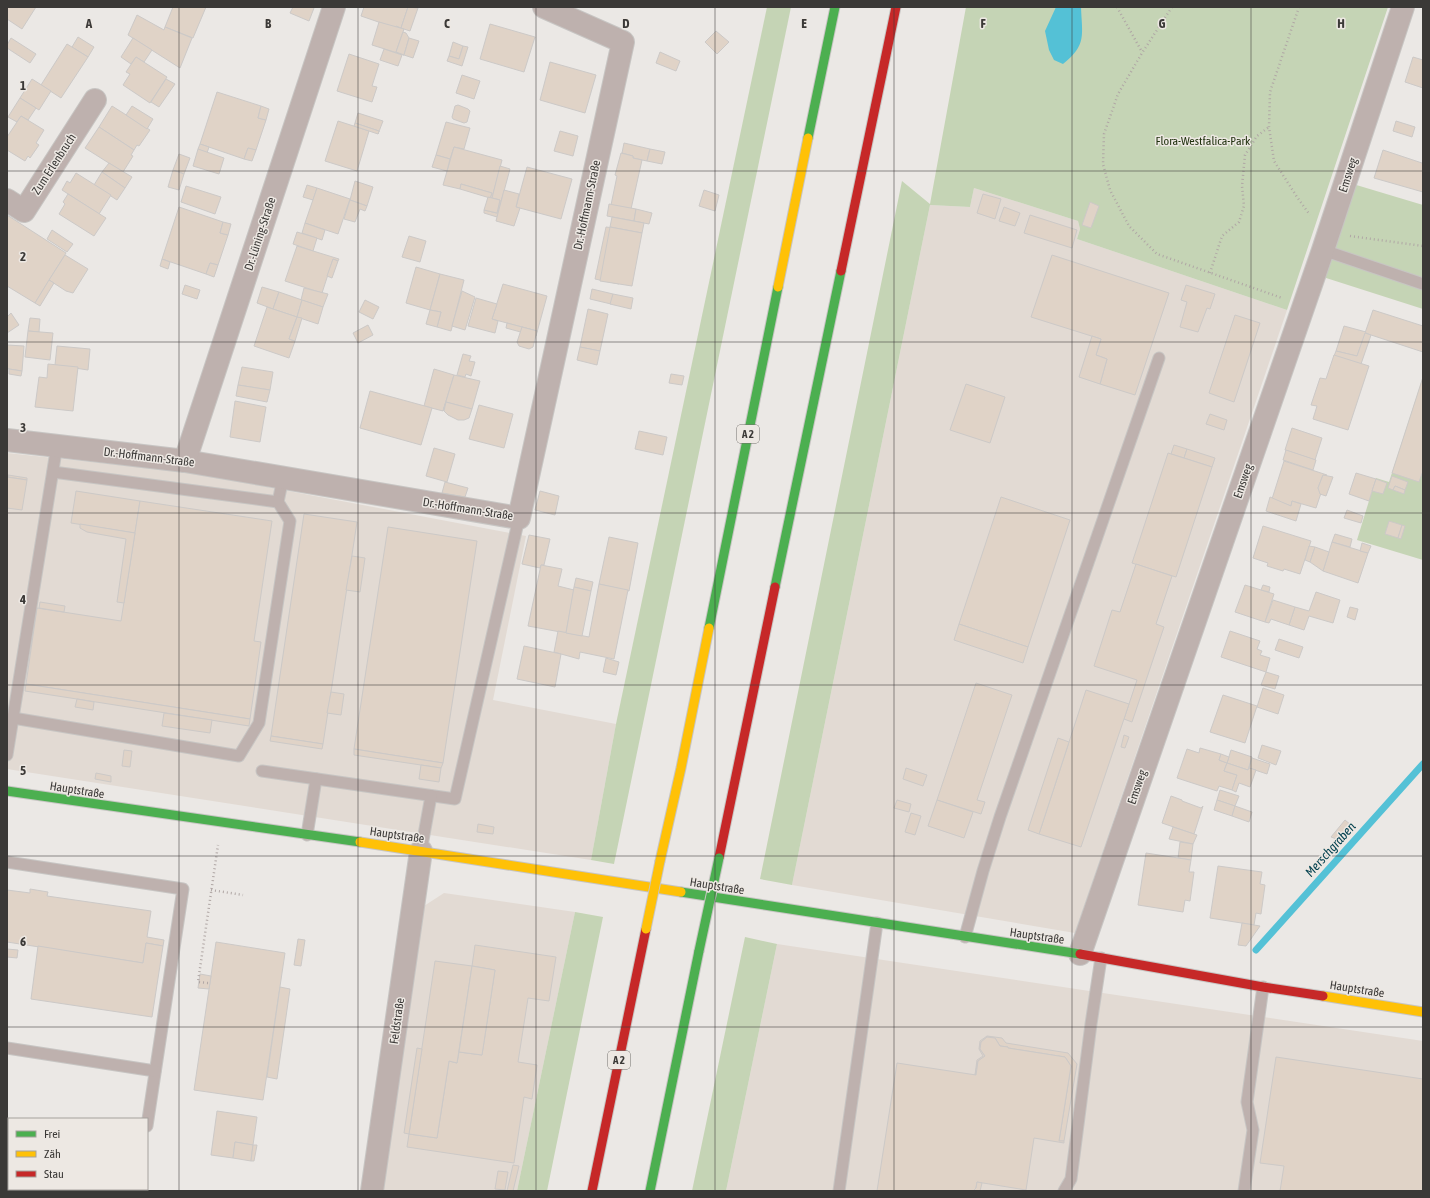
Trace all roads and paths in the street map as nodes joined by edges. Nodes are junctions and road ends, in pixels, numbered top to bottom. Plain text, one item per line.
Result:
1 (334, 7) edge
2 (835, 7) edge
3 (896, 7) edge
4 (1117, 7) edge
5 (1172, 7) edge
6 (1298, 7) edge
7 (1403, 7) edge
8 (552, 9) edge
9 (1142, 53) junction
10 (95, 100) dead end
11 (1269, 127) junction
12 (7, 200) edge
13 (1326, 241) junction
14 (1423, 246) edge
15 (1210, 273) junction
16 (1423, 284) edge
17 (1303, 306) junction
18 (1159, 358) dead end
19 (7, 440) edge
20 (57, 445) junction
21 (185, 461) junction
22 (53, 472) junction
23 (283, 478) junction
24 (278, 502) junction
25 (519, 518) junction
26 (13, 718) junction
27 (7, 755) edge
28 (262, 771) dead end
29 (316, 779) junction
30 (7, 791) edge
31 (431, 796) junction
32 (221, 823) junction
33 (307, 835) junction
34 (421, 851) junction
35 (7, 862) edge
36 (211, 890) junction
37 (243, 895) dead end
38 (877, 923) junction
39 (965, 938) junction
40 (1080, 954) junction
41 (1101, 958) junction
42 (208, 983) dead end
43 (1263, 987) junction
44 (1423, 1012) edge
45 (7, 1048) edge
46 (155, 1071) junction
47 (148, 1119) edge
48 (372, 1191) edge
49 (592, 1191) edge
50 (650, 1191) edge
51 (839, 1191) edge
52 (1064, 1191) edge
53 (1244, 1191) edge

1 - 21 street, Dr.-Lüning-Straße
2 - 49 main road, A 2, bridge
3 - 50 main road, bridge
4 - 9 path
5 - 9 path
6 - 11 path
7 - 13 street, Emsweg
8 - 25 street, Dr.-Hoffmann-Straße
9 - 15 path
10 - 12 street, Zum Erlenbruch
11 - 13 path
11 - 15 path
13 - 14 path
13 - 16 lane
13 - 17 street, Emsweg
15 - 17 path
17 - 40 street, Emsweg
18 - 39 lane
19 - 20 street, Dr.-Hoffmann-Straße
20 - 21 street, Dr.-Hoffmann-Straße
20 - 22 lane
21 - 23 street, Dr.-Hoffmann-Straße
22 - 24 lane
22 - 26 lane
23 - 24 lane
23 - 25 street, Dr.-Hoffmann-Straße
24 - 26 lane
25 - 31 lane
26 - 27 lane
28 - 29 lane
29 - 31 lane
29 - 33 lane
30 - 32 main road, Hauptstraße
31 - 34 lane
32 - 33 main road, Hauptstraße
32 - 36 path
33 - 34 main road, Hauptstraße
34 - 38 main road, Hauptstraße
34 - 48 street, Feldstraße
35 - 46 lane
36 - 37 path
36 - 42 path
38 - 39 main road, Hauptstraße
38 - 51 lane
39 - 40 main road, Hauptstraße
40 - 41 main road, Hauptstraße
41 - 43 main road, Hauptstraße
41 - 52 lane
43 - 44 main road, Hauptstraße
43 - 53 lane
45 - 46 lane
46 - 47 lane

